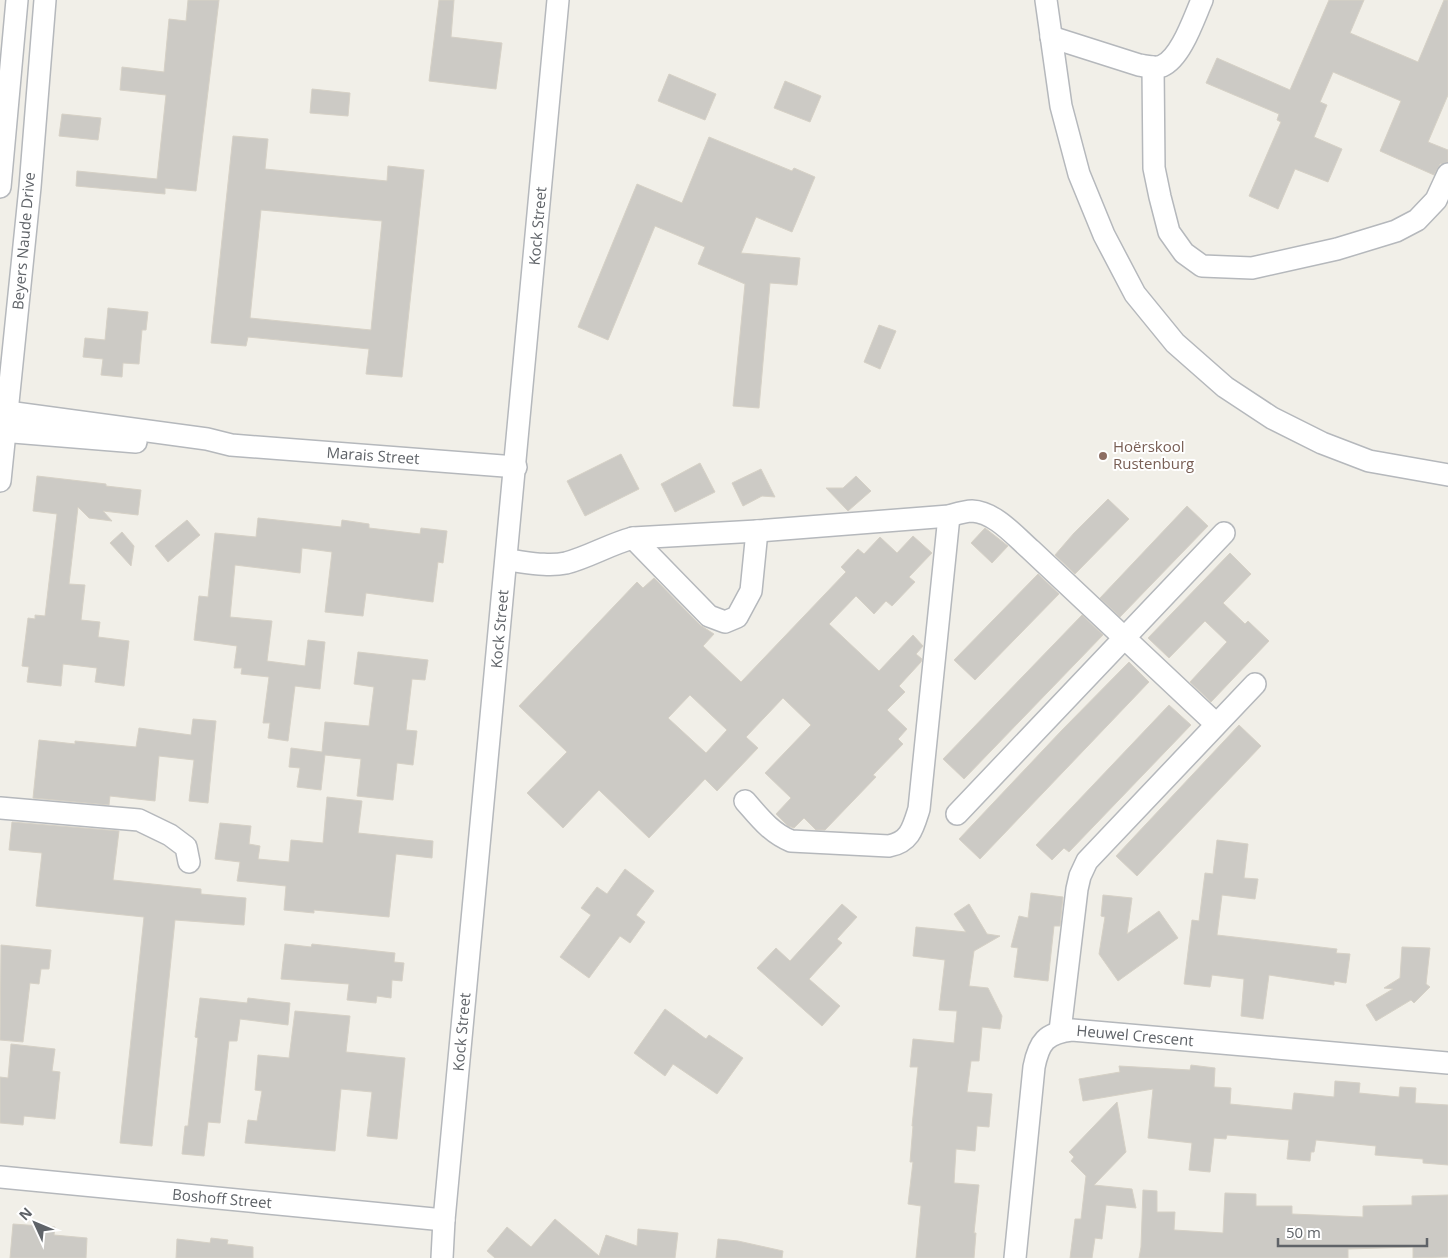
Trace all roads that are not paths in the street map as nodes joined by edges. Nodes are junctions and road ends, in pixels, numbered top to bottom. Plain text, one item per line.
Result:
1 (17, 0) edge
2 (45, 0) edge
3 (558, 0) edge
4 (1046, 0) edge
5 (1202, 0) edge
6 (7, 33) edge
7 (42, 36) junction
8 (1051, 37) junction
9 (6, 57) edge
10 (40, 59) junction
11 (1153, 67) junction
12 (1448, 174) edge
13 (0, 187) edge
14 (3, 421) edge
15 (516, 468) junction
16 (1448, 474) edge
17 (0, 481) edge
18 (949, 516) junction
19 (757, 531) junction
20 (1224, 533) dead end
21 (633, 538) junction
22 (507, 560) junction
23 (1124, 638) junction
24 (1255, 684) dead end
25 (1216, 724) junction
26 (745, 801) dead end
27 (0, 808) edge
28 (957, 814) dead end
29 (189, 862) dead end
30 (1060, 1031) junction
31 (1448, 1063) edge
32 (0, 1177) edge
33 (444, 1220) junction
34 (442, 1258) edge
35 (1015, 1258) edge

1 - 6 street, Beyers Naude Drive
2 - 7 street, Beyers Naude Drive
3 - 15 street, Kock Street
4 - 8 street
5 - 11 street
6 - 7 street
6 - 9 street, Beyers Naude Drive
7 - 10 street, Beyers Naude Drive
8 - 11 street
8 - 16 street
9 - 10 street
9 - 13 street, Beyers Naude Drive
10 - 14 street, Beyers Naude Drive
11 - 12 street
14 - 15 street, Marais Street
14 - 17 street, Beyers Naude Drive
15 - 22 street, Kock Street
18 - 19 street
18 - 23 street
18 - 26 street
19 - 21 street
19 - 21 street
20 - 23 street
21 - 22 street
22 - 33 street, Kock Street
23 - 25 street
23 - 28 street
24 - 25 street
25 - 30 street
27 - 29 street
30 - 31 street, Heuwel Crescent
30 - 35 street, Heuwel Crescent
32 - 33 street, Boshoff Street
33 - 34 street, Kock Street

